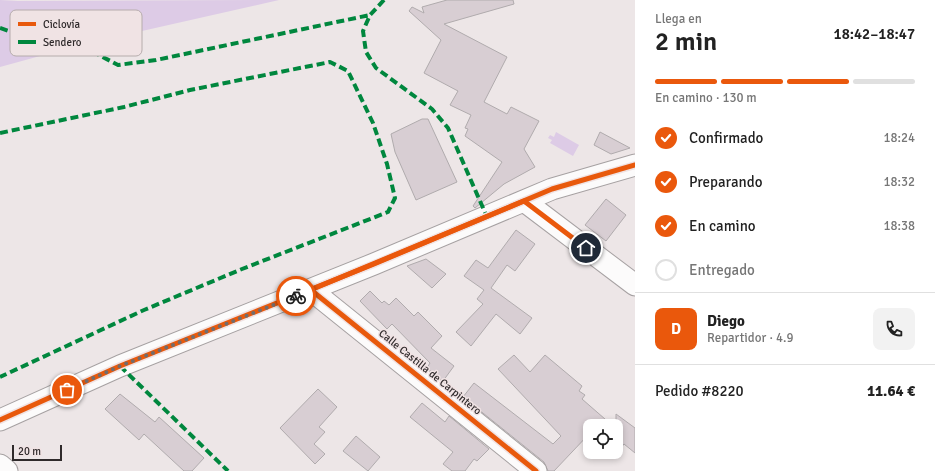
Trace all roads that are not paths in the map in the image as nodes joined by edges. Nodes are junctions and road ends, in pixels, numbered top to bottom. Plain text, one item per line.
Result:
1 (635, 165) edge
2 (524, 201) junction
3 (635, 285) edge
4 (311, 290) junction
5 (0, 420) edge
6 (0, 465) edge
7 (7, 471) edge
8 (536, 471) edge

1 - 2 street
2 - 3 street
2 - 4 street
4 - 5 street
4 - 8 street, Calle Castilla de Carpintero
6 - 7 street

